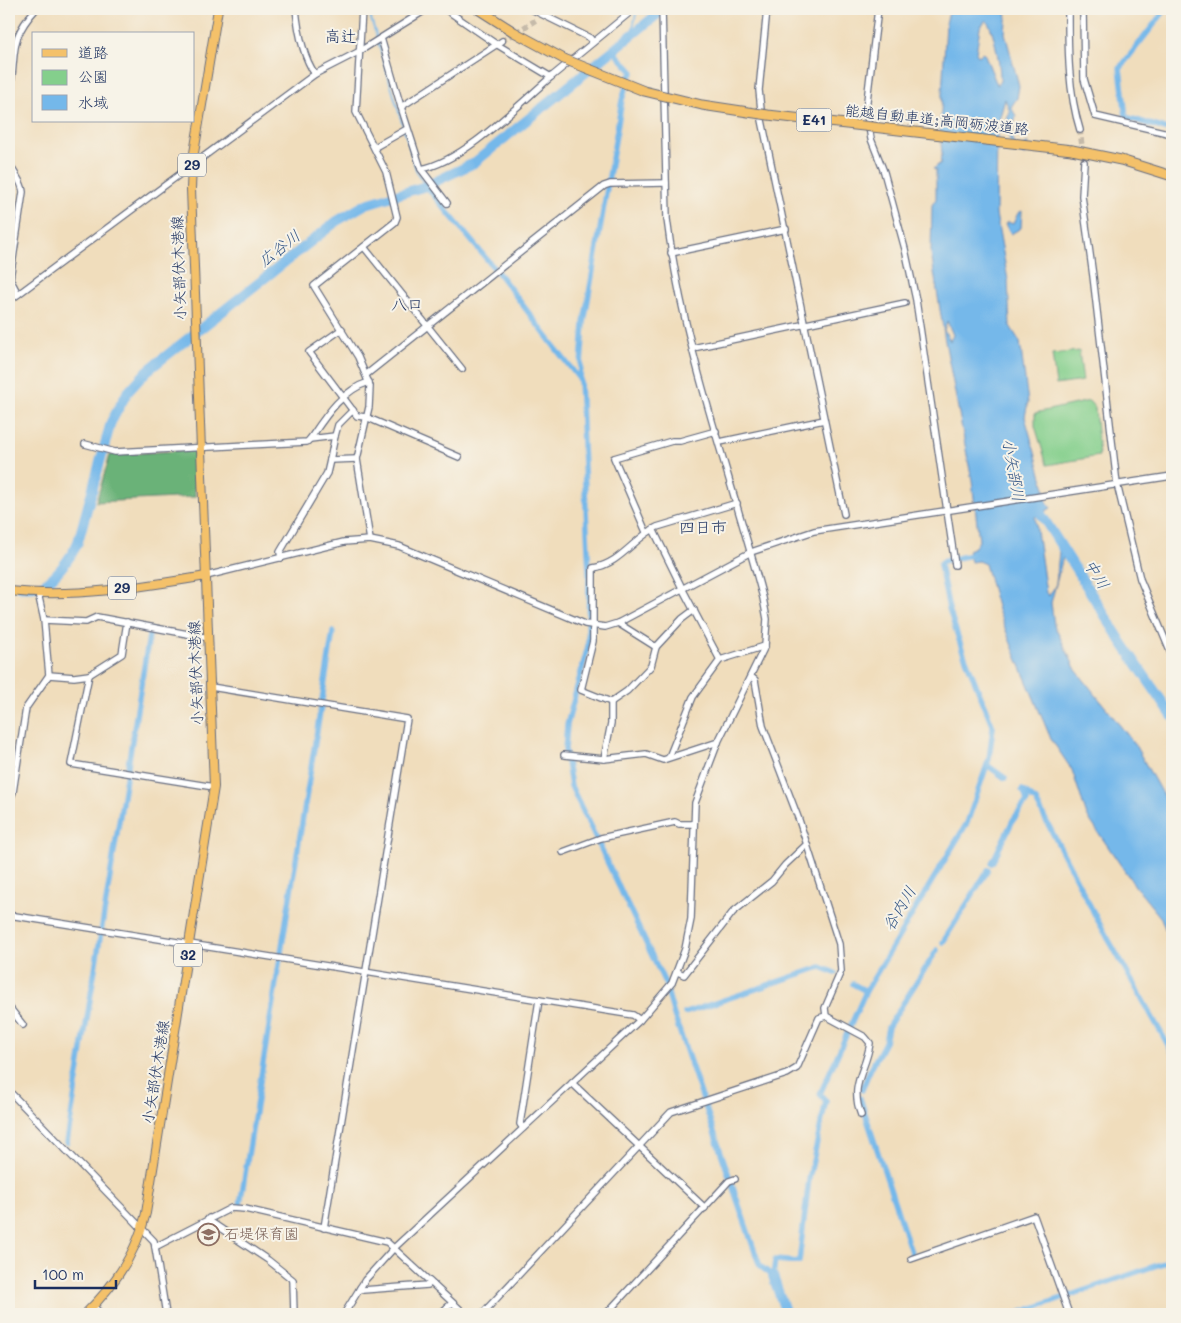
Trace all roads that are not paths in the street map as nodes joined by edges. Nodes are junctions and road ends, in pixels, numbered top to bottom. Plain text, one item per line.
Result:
1 (36, 9) edge
2 (218, 9) edge
3 (296, 9) edge
4 (362, 9) edge
5 (427, 9) edge
6 (445, 9) edge
7 (478, 9) edge
8 (531, 9) edge
9 (634, 9) edge
10 (662, 9) edge
11 (767, 9) edge
12 (878, 9) edge
13 (1068, 9) edge
14 (1083, 9) edge
15 (543, 16) junction
16 (536, 20) tunnel mouth
17 (381, 38) junction
18 (593, 42) junction
19 (499, 43) junction
20 (360, 51) junction
21 (315, 74) junction
22 (551, 77) junction
23 (9, 93) edge
24 (401, 107) junction
25 (404, 130) junction
26 (1080, 130) tunnel mouth
27 (1172, 134) edge
28 (375, 147) junction
29 (9, 161) edge
30 (1084, 162) tunnel mouth
31 (192, 165) junction
32 (422, 169) junction
33 (1172, 176) edge
34 (666, 184) junction
35 (447, 203) dead end
36 (786, 229) junction
37 (364, 247) junction
38 (671, 254) junction
39 (18, 294) junction
40 (9, 301) edge
41 (905, 303) dead end
42 (804, 324) junction
43 (428, 326) junction
44 (342, 329) junction
45 (693, 348) junction
46 (462, 369) dead end
47 (367, 374) junction
48 (369, 382) junction
49 (344, 398) junction
50 (354, 410) junction
51 (366, 417) junction
52 (824, 420) junction
53 (716, 431) junction
54 (334, 436) junction
55 (310, 439) junction
56 (720, 442) junction
57 (85, 444) dead end
58 (200, 448) junction
59 (460, 457) dead end
60 (358, 459) junction
61 (330, 460) junction
62 (1172, 476) edge
63 (1115, 484) junction
64 (737, 503) junction
65 (949, 509) junction
66 (844, 514) dead end
67 (653, 529) junction
68 (646, 532) junction
69 (370, 540) junction
70 (751, 552) junction
71 (281, 558) junction
72 (955, 565) dead end
73 (206, 576) junction
74 (682, 588) junction
75 (9, 591) edge
76 (38, 593) junction
77 (694, 610) junction
78 (44, 620) junction
79 (127, 622) junction
80 (618, 623) junction
81 (590, 626) junction
82 (209, 638) junction
83 (764, 646) junction
84 (656, 647) junction
85 (1172, 656) edge
86 (720, 660) junction
87 (50, 674) junction
88 (89, 675) junction
89 (751, 678) junction
90 (211, 687) junction
91 (611, 702) junction
92 (718, 742) junction
93 (564, 755) dead end
94 (670, 758) junction
95 (604, 759) junction
96 (214, 787) junction
97 (9, 802) edge
98 (692, 824) junction
99 (807, 844) junction
100 (563, 852) dead end
101 (9, 915) edge
102 (190, 945) junction
103 (366, 972) junction
104 (678, 972) junction
105 (539, 1000) junction
106 (9, 1007) edge
107 (828, 1018) junction
108 (640, 1020) junction
109 (23, 1024) dead end
110 (572, 1083) junction
111 (9, 1091) edge
112 (861, 1115) dead end
113 (523, 1128) junction
114 (639, 1145) junction
115 (735, 1179) dead end
116 (705, 1208) junction
117 (209, 1218) junction
118 (142, 1228) junction
119 (324, 1228) junction
120 (155, 1247) junction
121 (394, 1248) junction
122 (911, 1259) dead end
123 (430, 1282) junction
124 (360, 1288) junction
125 (452, 1303) junction
126 (93, 1306) junction
127 (85, 1314) edge
128 (101, 1314) edge
129 (166, 1314) edge
130 (294, 1314) edge
131 (344, 1314) edge
132 (440, 1314) edge
133 (465, 1314) edge
134 (482, 1314) edge
135 (606, 1314) edge
136 (1069, 1314) edge

1 - 23 street
2 - 31 main road, 小矢部伏木港線 / 29
3 - 21 street
4 - 20 street
5 - 17 street
6 - 19 street
7 - 33 highway, 能越自動車道;高岡砺波道路 / E41, bridge
8 - 15 street
9 - 18 street
10 - 34 street
11 - 36 street
12 - 65 street
13 - 26 street
14 - 27 street
15 - 16 street
15 - 18 street
17 - 20 street
17 - 24 street
18 - 22 street
19 - 22 street
19 - 24 street
20 - 21 street
20 - 28 street
21 - 31 street
22 - 32 street
24 - 25 street
25 - 28 street
25 - 32 street
28 - 37 street
29 - 39 street
30 - 63 street
31 - 39 street
31 - 58 main road, 小矢部伏木港線 / 29
32 - 35 street
34 - 38 street
34 - 43 street
36 - 38 street
36 - 42 street
37 - 43 street
37 - 44 street
38 - 45 street
39 - 40 street
41 - 42 street
42 - 45 street
42 - 52 street
43 - 46 street
43 - 47 street
44 - 47 street
44 - 49 street
45 - 53 street
47 - 48 street
48 - 49 street
48 - 51 street
49 - 50 street
49 - 55 street
50 - 51 street
50 - 54 street
51 - 59 street
51 - 60 street
52 - 56 street
52 - 66 street
53 - 56 street
53 - 68 street
54 - 55 street
54 - 61 street
55 - 58 street
56 - 64 street
57 - 58 street
58 - 73 main road, 小矢部伏木港線 / 29
60 - 61 street
60 - 69 street
61 - 71 street
62 - 63 street
63 - 65 street
63 - 85 street
64 - 67 street
64 - 70 street
65 - 70 street
65 - 72 street
67 - 68 street
67 - 74 street
68 - 81 street
69 - 71 street
69 - 81 street
70 - 74 street
70 - 83 street
71 - 73 street
73 - 76 main road, 29
73 - 82 main road, 小矢部伏木港線 / 32
74 - 77 street
74 - 80 street
75 - 76 main road, 29
76 - 78 street
77 - 84 street
77 - 86 street
78 - 79 street
78 - 87 street
79 - 82 street
79 - 88 street
80 - 81 street
80 - 84 street
81 - 91 street
82 - 90 main road, 小矢部伏木港線 / 32
83 - 86 street
83 - 89 street
84 - 91 street
86 - 94 street
87 - 88 street
87 - 97 street
88 - 96 street
89 - 92 street
89 - 99 street
90 - 96 main road, 小矢部伏木港線 / 32
90 - 103 street
91 - 95 street
92 - 94 street
92 - 98 street
93 - 95 street
94 - 95 street
96 - 102 main road, 小矢部伏木港線 / 32
98 - 100 street
98 - 104 street
99 - 104 street
99 - 107 street
101 - 102 street
102 - 103 street
102 - 118 main road, 小矢部伏木港線 / 32
103 - 105 street
103 - 119 street
104 - 108 street
105 - 108 street
105 - 113 street
106 - 109 street
107 - 112 street
107 - 114 street
108 - 110 street
110 - 113 street
110 - 114 street
111 - 118 street
113 - 121 street
114 - 116 street
114 - 134 street
115 - 116 street
116 - 135 street
117 - 119 street
117 - 120 street
117 - 130 street
118 - 120 street
118 - 126 main road, 小矢部伏木港線 / 32
119 - 121 street
120 - 129 street
121 - 123 street
121 - 124 street
122 - 136 street
123 - 124 street
123 - 125 street
124 - 131 street
125 - 132 street
125 - 133 street
126 - 127 main road, 小矢部伏木港線 / 32
126 - 128 street

